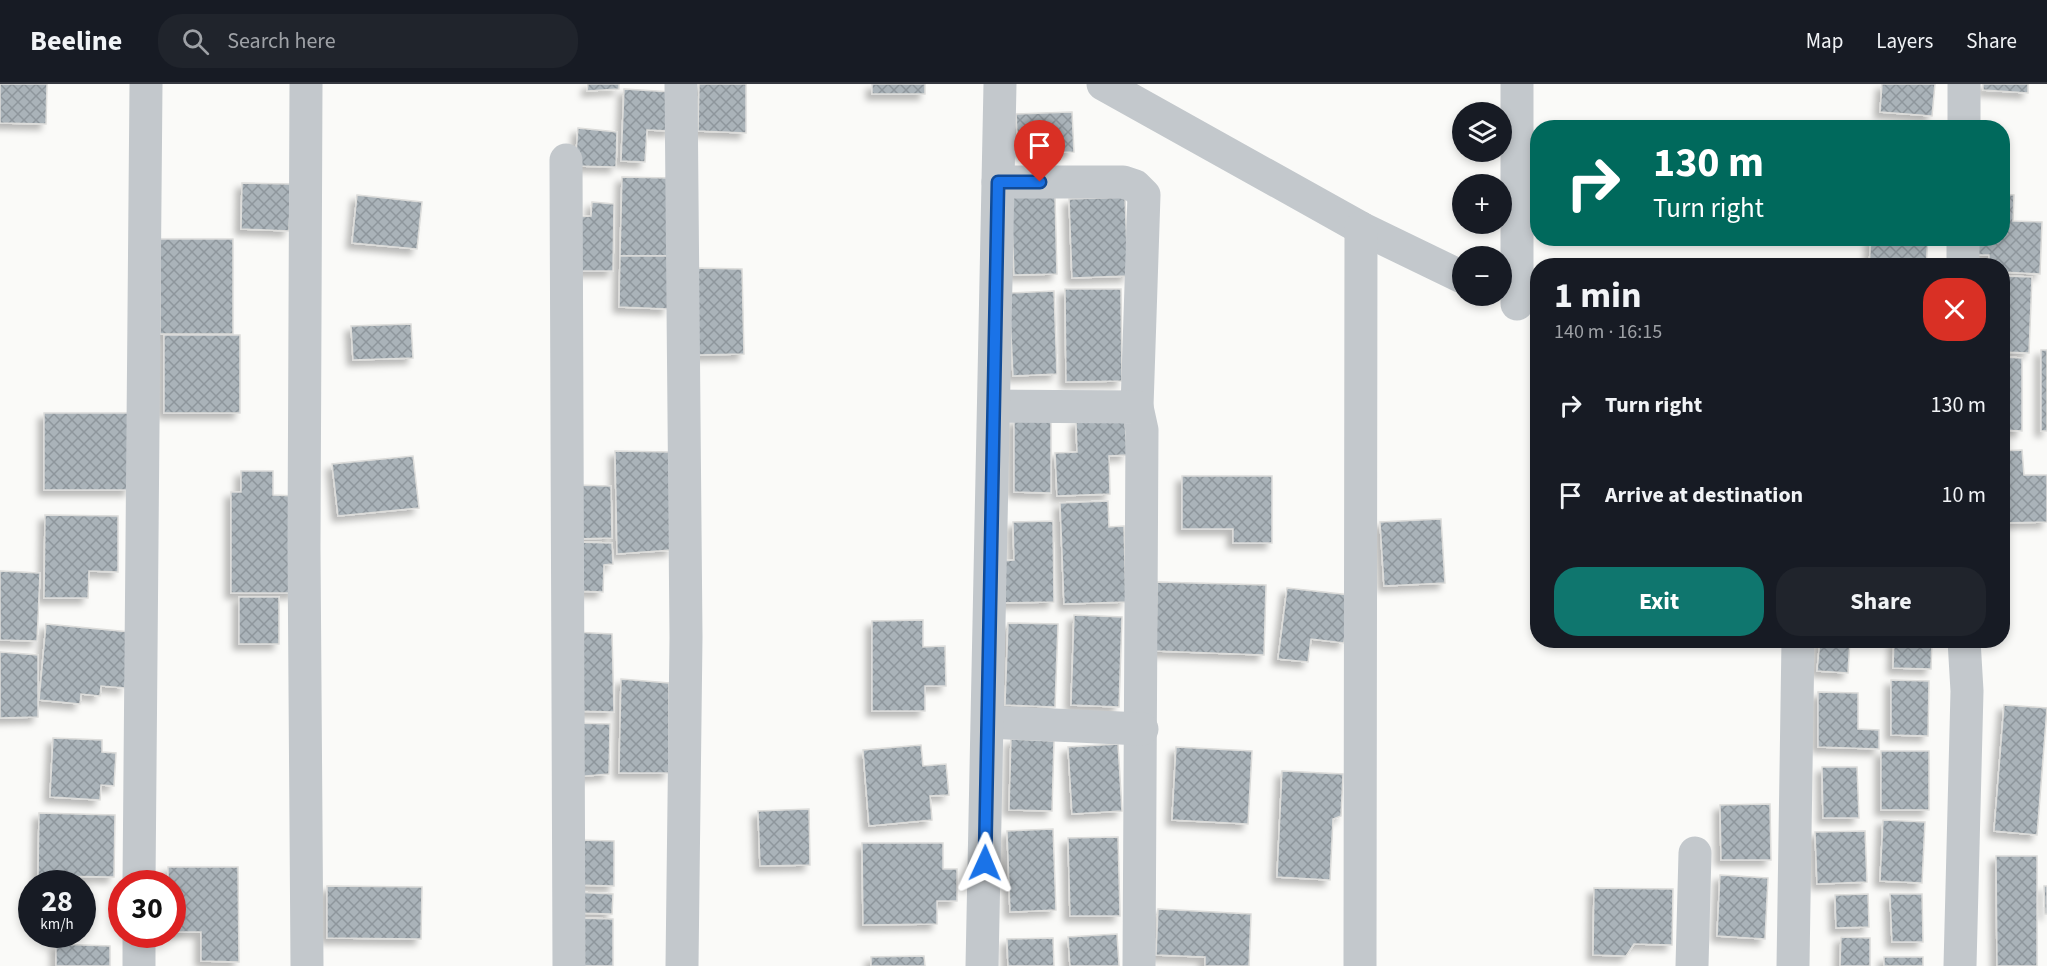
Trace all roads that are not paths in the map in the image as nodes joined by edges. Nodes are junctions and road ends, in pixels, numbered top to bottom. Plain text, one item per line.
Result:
1 (146, 84) edge
2 (306, 84) edge
3 (681, 84) edge
4 (1000, 84) edge
5 (1103, 84) edge
6 (1517, 84) edge
7 (1964, 84) edge
8 (1964, 120) edge
9 (566, 160) dead end
10 (998, 182) junction
11 (1361, 228) junction
12 (1452, 272) edge
13 (1518, 305) edge
14 (994, 406) junction
15 (1137, 407) junction
16 (1798, 648) edge
17 (1964, 648) edge
18 (987, 722) junction
19 (1142, 729) junction
20 (1695, 853) dead end
21 (140, 870) edge
22 (139, 948) edge
23 (139, 966) edge
24 (307, 966) edge
25 (569, 966) edge
26 (682, 966) edge
27 (982, 966) edge
28 (1139, 966) edge
29 (1360, 966) edge
30 (1692, 966) edge
31 (1793, 966) edge
32 (1960, 966) edge

1 - 21 street
2 - 24 street
3 - 26 street
4 - 10 street
5 - 11 street
6 - 13 street
7 - 8 street
9 - 25 street
10 - 14 street
10 - 15 street
11 - 12 street
11 - 29 street
14 - 15 street
14 - 18 street
15 - 19 street
16 - 31 street
17 - 32 street
18 - 19 street
18 - 27 street
19 - 28 street
20 - 30 street
22 - 23 street

